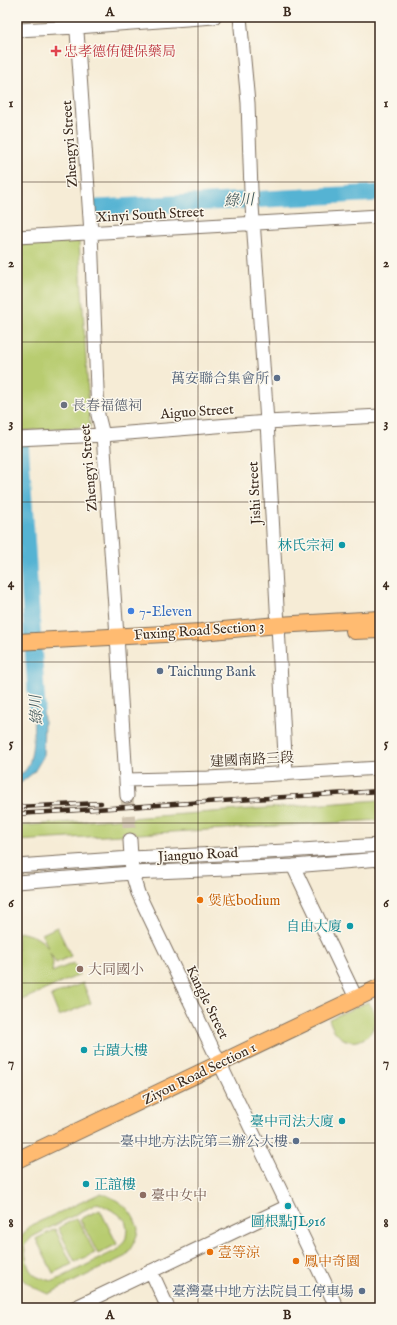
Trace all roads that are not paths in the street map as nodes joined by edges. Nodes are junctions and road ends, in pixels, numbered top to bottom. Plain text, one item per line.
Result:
1 (214, 17) edge
2 (240, 17) edge
3 (77, 22) edge
4 (17, 30) edge
5 (380, 216) edge
6 (254, 224) junction
7 (91, 233) junction
8 (17, 237) edge
9 (380, 416) edge
10 (267, 422) junction
11 (103, 435) junction
12 (17, 439) edge
13 (380, 619) edge
14 (278, 630) junction
15 (380, 630) edge
16 (117, 641) junction
17 (20, 647) edge
18 (380, 768) edge
19 (286, 774) junction
20 (126, 780) junction
21 (127, 796) tunnel mouth
22 (130, 840) tunnel mouth
23 (380, 845) edge
24 (131, 858) junction
25 (380, 859) edge
26 (17, 866) edge
27 (293, 866) junction
28 (132, 873) junction
29 (17, 882) edge
30 (380, 986) edge
31 (356, 998) junction
32 (219, 1063) junction
33 (17, 1160) edge
34 (288, 1206) junction
35 (151, 1270) junction
36 (74, 1308) edge
37 (168, 1308) edge
38 (337, 1308) edge

1 - 3 street
2 - 6 street, Jishi Street
3 - 4 street
3 - 7 street, Zhengyi Street
5 - 6 street, Xinyi South Street
6 - 7 street, Xinyi South Street
6 - 10 street, Jishi Street
7 - 8 street, Xinyi South Street
7 - 11 street, Zhengyi Street
9 - 10 street, Aiguo Street
10 - 11 street, Aiguo Street
10 - 14 street, Jishi Street
11 - 12 street, Aiguo Street
11 - 16 street, Zhengyi Street
13 - 14 main road, Fuxing Road Section 3
14 - 15 main road, Fuxing Road Section 3
14 - 16 main road, Fuxing Road Section 3
14 - 19 street, Jishi Street
16 - 17 main road, Fuxing Road Section 3
16 - 20 street, Zhengyi Street
18 - 19 street, 建國南路三段
19 - 20 street, 建國南路三段
20 - 21 street, Zhengyi Street
22 - 24 street
23 - 24 street, Jianguo Road
24 - 26 street, Jianguo Road
24 - 28 street, Kangle Street
25 - 27 street, Jianguo Road
27 - 28 street, Jianguo Road
27 - 31 street
28 - 29 street, Jianguo Road
28 - 32 street, Kangle Street
30 - 31 main road, Ziyou Road Section 1
31 - 32 main road, Ziyou Road Section 1
32 - 33 main road, Ziyou Road Section 1
32 - 34 street, Kangle Street
34 - 35 street
34 - 38 street, Kangle Street
35 - 36 street
35 - 37 street

